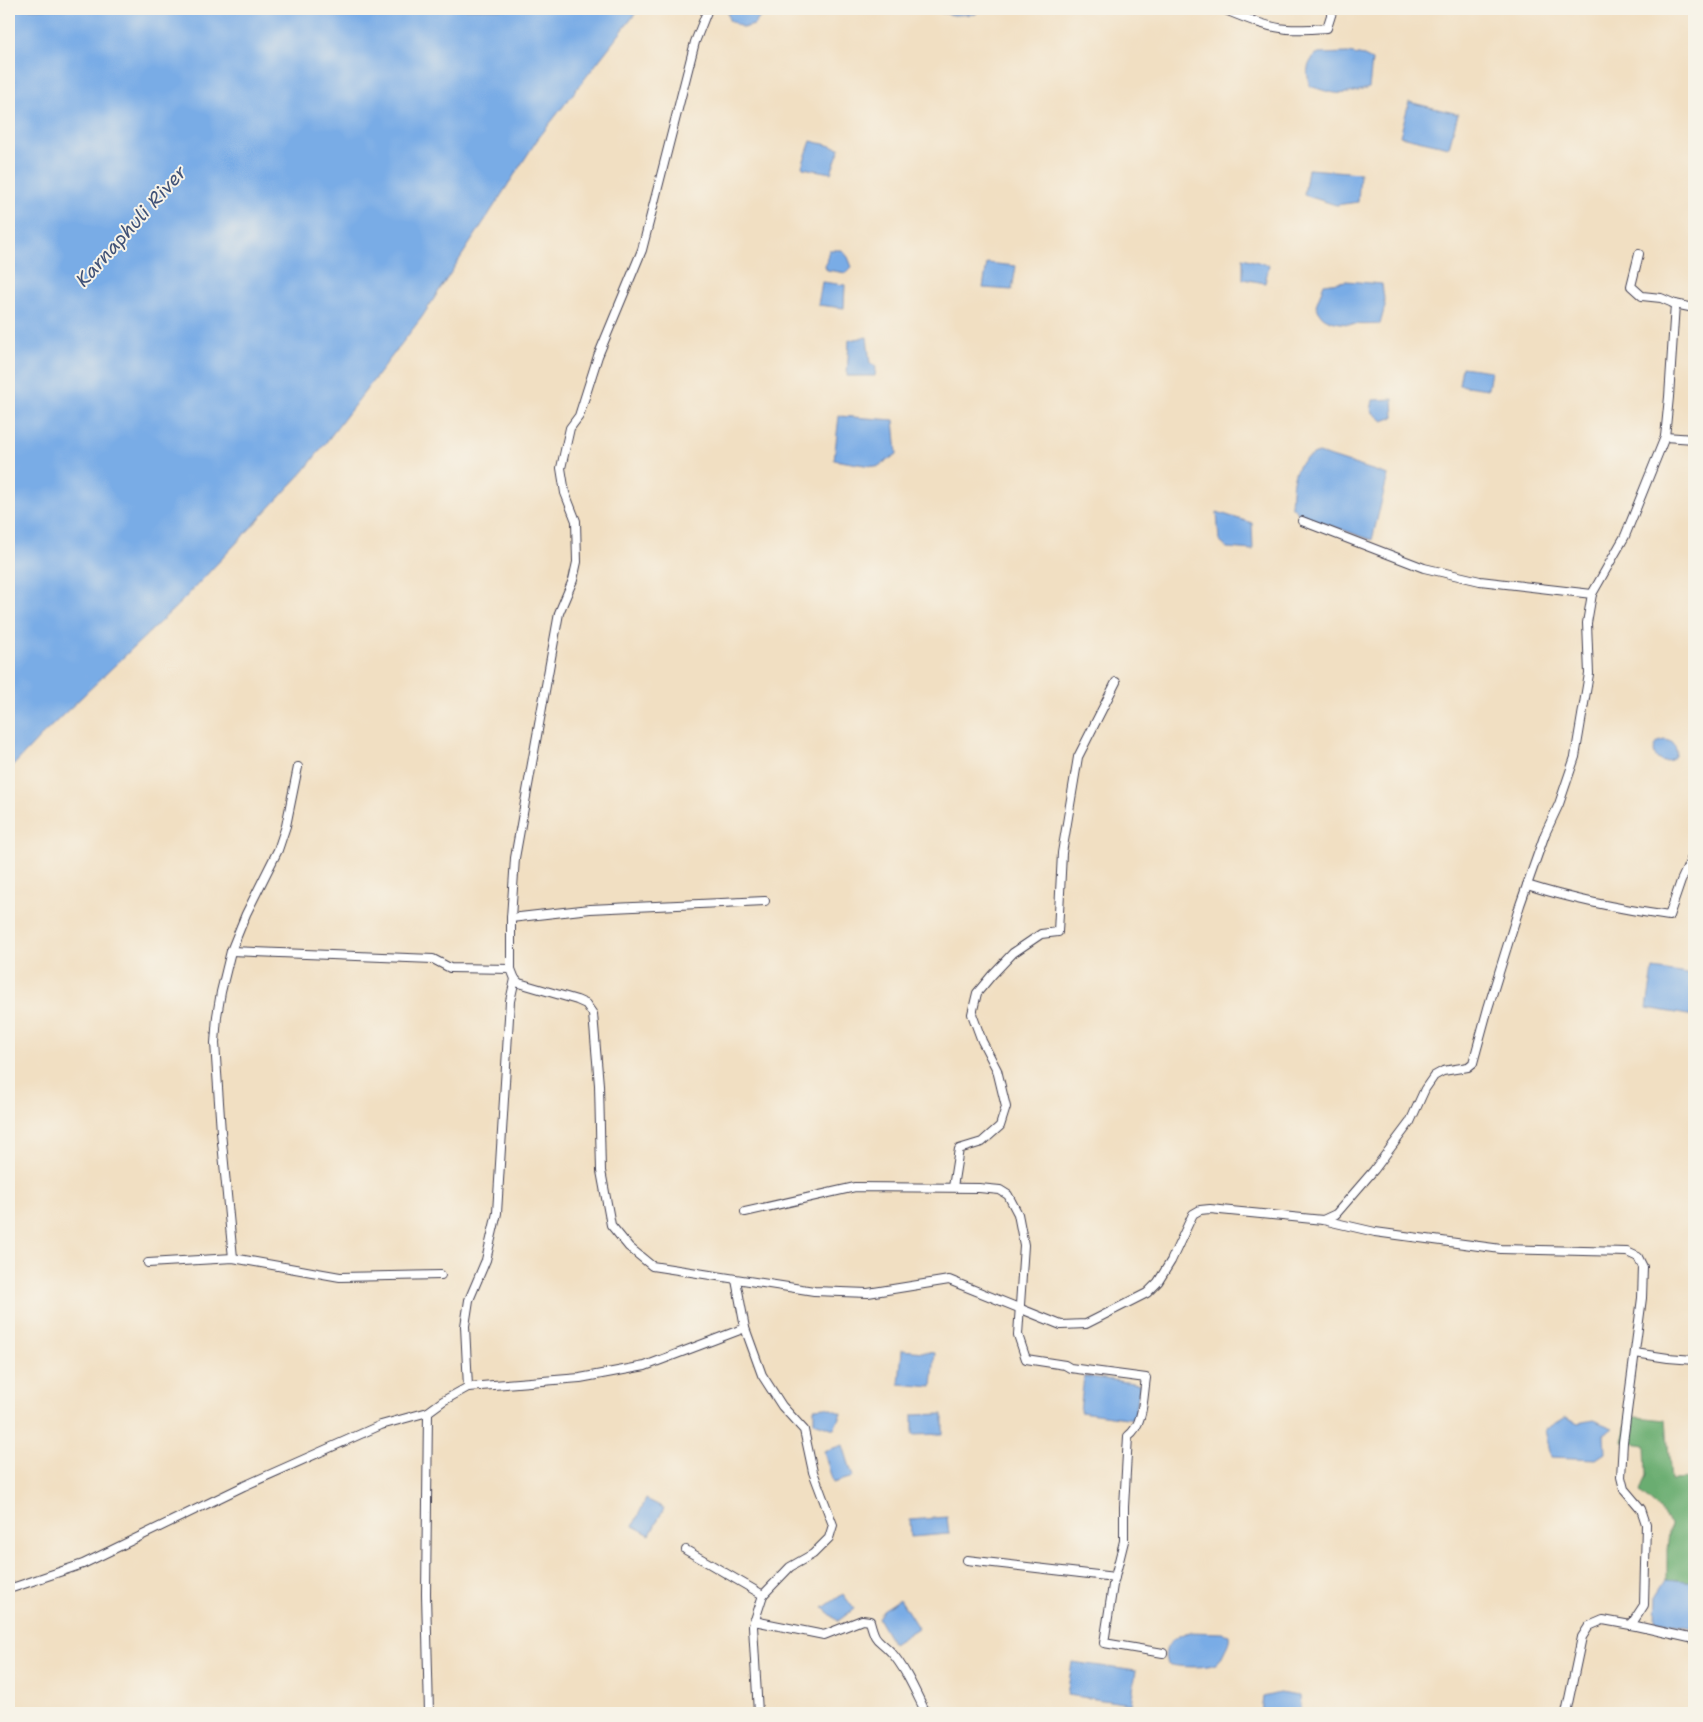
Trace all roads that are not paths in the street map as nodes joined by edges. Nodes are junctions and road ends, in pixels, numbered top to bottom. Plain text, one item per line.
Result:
1 (708, 9) edge
2 (1223, 9) edge
3 (1333, 9) edge
4 (1639, 254) dead end
5 (1675, 304) junction
6 (1694, 308) edge
7 (1665, 437) junction
8 (1694, 439) edge
9 (1302, 521) dead end
10 (1592, 594) junction
11 (1116, 682) dead end
12 (298, 767) dead end
13 (1694, 853) edge
14 (1527, 886) junction
15 (765, 901) dead end
16 (511, 918) junction
17 (231, 952) junction
18 (511, 969) junction
19 (515, 979) junction
20 (953, 1187) junction
21 (745, 1212) dead end
22 (1323, 1220) junction
23 (234, 1258) junction
24 (148, 1264) dead end
25 (441, 1275) dead end
26 (736, 1280) junction
27 (1019, 1308) junction
28 (745, 1328) junction
29 (1635, 1353) junction
30 (1694, 1360) edge
31 (468, 1387) junction
32 (428, 1412) junction
33 (686, 1550) dead end
34 (967, 1560) dead end
35 (1115, 1577) junction
36 (9, 1589) edge
37 (762, 1595) junction
38 (754, 1621) junction
39 (1631, 1625) junction
40 (1694, 1640) edge
41 (1163, 1653) dead end
42 (429, 1713) edge
43 (758, 1713) edge
44 (926, 1713) edge
45 (1566, 1713) edge

1 - 16 street
2 - 3 street
4 - 5 street
5 - 6 street
5 - 7 street
7 - 8 street
7 - 10 street
9 - 10 street
10 - 14 street
11 - 20 street
12 - 17 street
13 - 14 street
14 - 22 street
15 - 16 street
16 - 18 street
17 - 18 street
17 - 23 street
18 - 19 street
19 - 26 street
19 - 31 street
20 - 21 street
20 - 27 street
22 - 27 street
22 - 29 street
23 - 24 street
23 - 25 street
26 - 27 street
26 - 28 street
27 - 35 street
28 - 31 street
28 - 37 street
29 - 30 street
29 - 39 street
31 - 32 street
32 - 36 street
32 - 42 street
33 - 37 street
34 - 35 street
35 - 41 street
37 - 38 street
38 - 43 street
38 - 44 street
39 - 40 street
39 - 45 street

